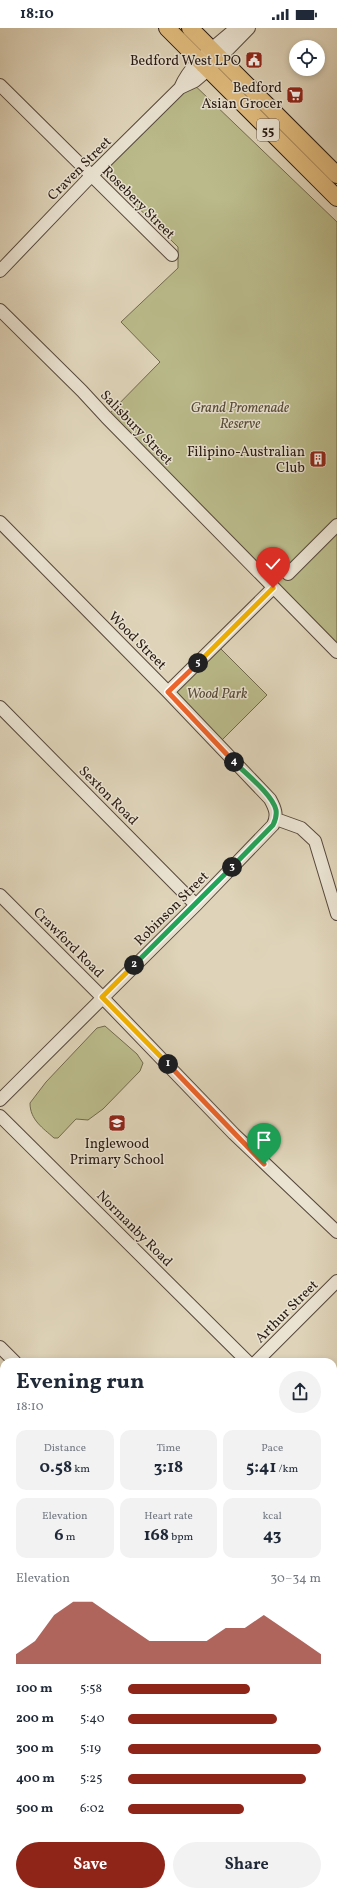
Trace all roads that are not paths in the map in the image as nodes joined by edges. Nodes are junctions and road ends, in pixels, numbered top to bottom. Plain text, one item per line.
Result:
1 (167, 28) edge
2 (190, 28) edge
3 (236, 28) edge
4 (249, 28) edge
5 (216, 53) junction
6 (203, 65) junction
7 (0, 86) edge
8 (325, 163) junction
9 (337, 175) edge
10 (91, 176) junction
11 (337, 190) edge
12 (337, 198) edge
13 (172, 256) dead end
14 (0, 271) edge
15 (0, 310) edge
16 (0, 522) edge
17 (337, 525) edge
18 (288, 574) dead end
19 (273, 588) junction
20 (337, 652) edge
21 (168, 692) junction
22 (0, 707) edge
23 (276, 819) junction
24 (0, 895) edge
25 (196, 905) junction
26 (337, 914) edge
27 (102, 997) junction
28 (0, 1100) edge
29 (0, 1116) edge
30 (337, 1232) edge
31 (337, 1281) edge
32 (0, 1347) edge
33 (10, 1358) edge
34 (244, 1358) edge
35 (260, 1358) edge

1 - 6 main road, 55
2 - 5 main road, 55
3 - 5 street, Craven Street
4 - 5 street, Craven Street
5 - 6 street, Craven Street
5 - 8 main road, 55
6 - 10 street, Craven Street
6 - 12 main road, 55
7 - 10 street, Rosebery Street
8 - 9 main road, 55
8 - 11 main road
10 - 13 street, Rosebery Street
10 - 14 street, Craven Street
15 - 19 street, Salisbury Street
16 - 21 street, Wood Street
17 - 18 street
19 - 20 street, Salisbury Street
19 - 21 street
21 - 23 street, Wood Street
22 - 25 street, Sexton Road
23 - 25 street, Robinson Street
23 - 26 street
24 - 27 street, Crawford Road
25 - 27 street, Robinson Street
27 - 28 street, Robinson Street
27 - 30 street, Crawford Road
29 - 34 street, Normanby Road
31 - 35 street, Arthur Street
32 - 33 street

